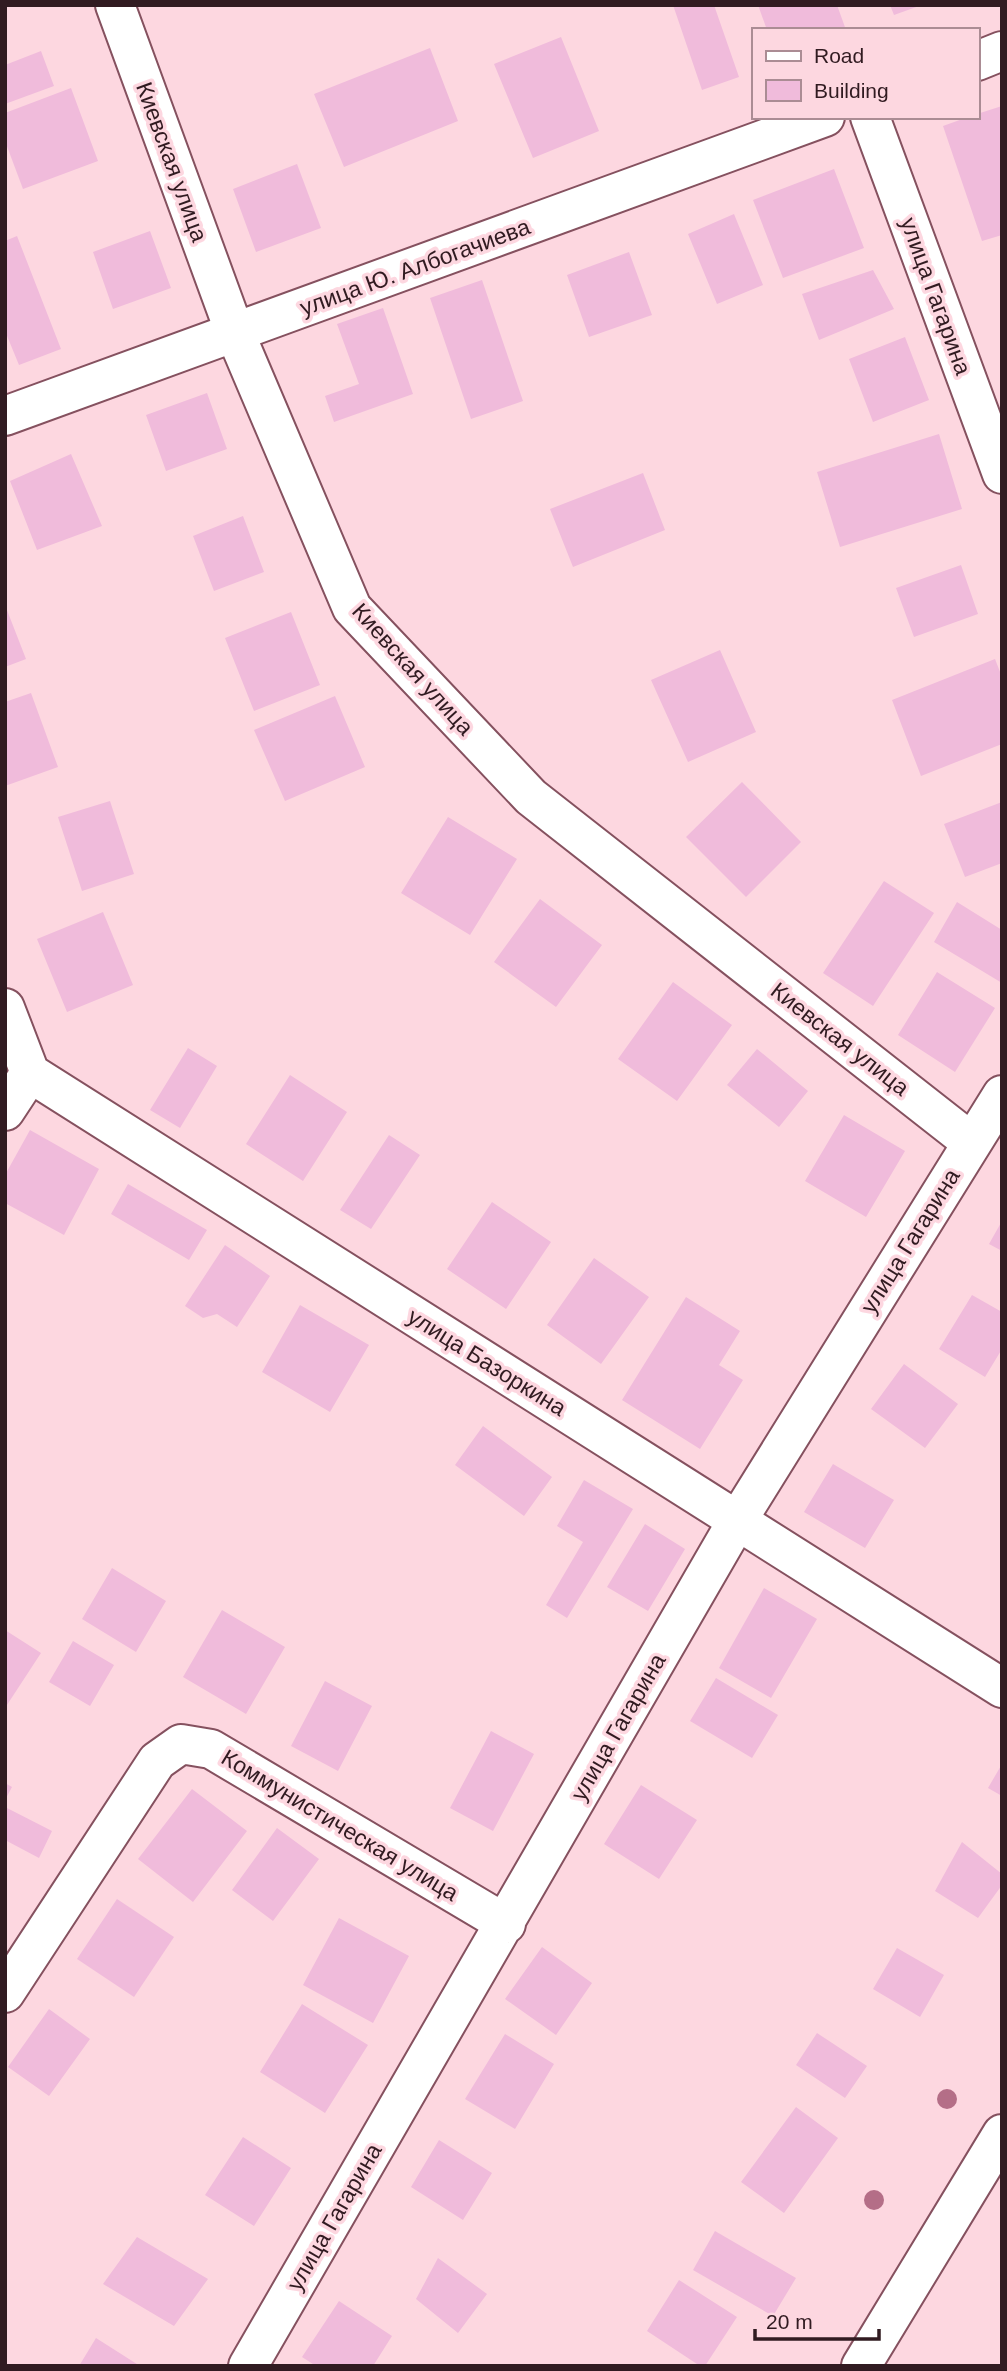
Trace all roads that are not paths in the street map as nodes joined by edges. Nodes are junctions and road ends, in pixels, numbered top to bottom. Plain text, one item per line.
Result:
1 (115, 5) edge
2 (1002, 51) edge
3 (979, 60) edge
4 (820, 119) edge
5 (871, 119) edge
6 (235, 333) junction
7 (5, 416) edge
8 (1002, 474) edge
9 (5, 1008) edge
10 (30, 1073) junction
11 (1002, 1095) edge
12 (5, 1111) edge
13 (971, 1142) junction
14 (737, 1521) junction
15 (1002, 1688) edge
16 (506, 1924) junction
17 (5, 1993) edge
18 (1002, 2134) edge
19 (248, 2366) edge
20 (861, 2366) edge

1 - 6 street, Киевская улица
2 - 3 street
4 - 6 street, улица Ю. Албогачиева
5 - 8 street, улица Гагарина
6 - 7 street, улица Ю. Албогачиева
6 - 13 street, Киевская улица
9 - 10 street
10 - 12 street
10 - 14 street, улица Базоркина
11 - 13 street, улица Гагарина
13 - 14 street, улица Гагарина
14 - 15 street, улица Базоркина
14 - 16 street, улица Гагарина
16 - 17 street, Коммунистическая улица
16 - 19 street, улица Гагарина
18 - 20 street

